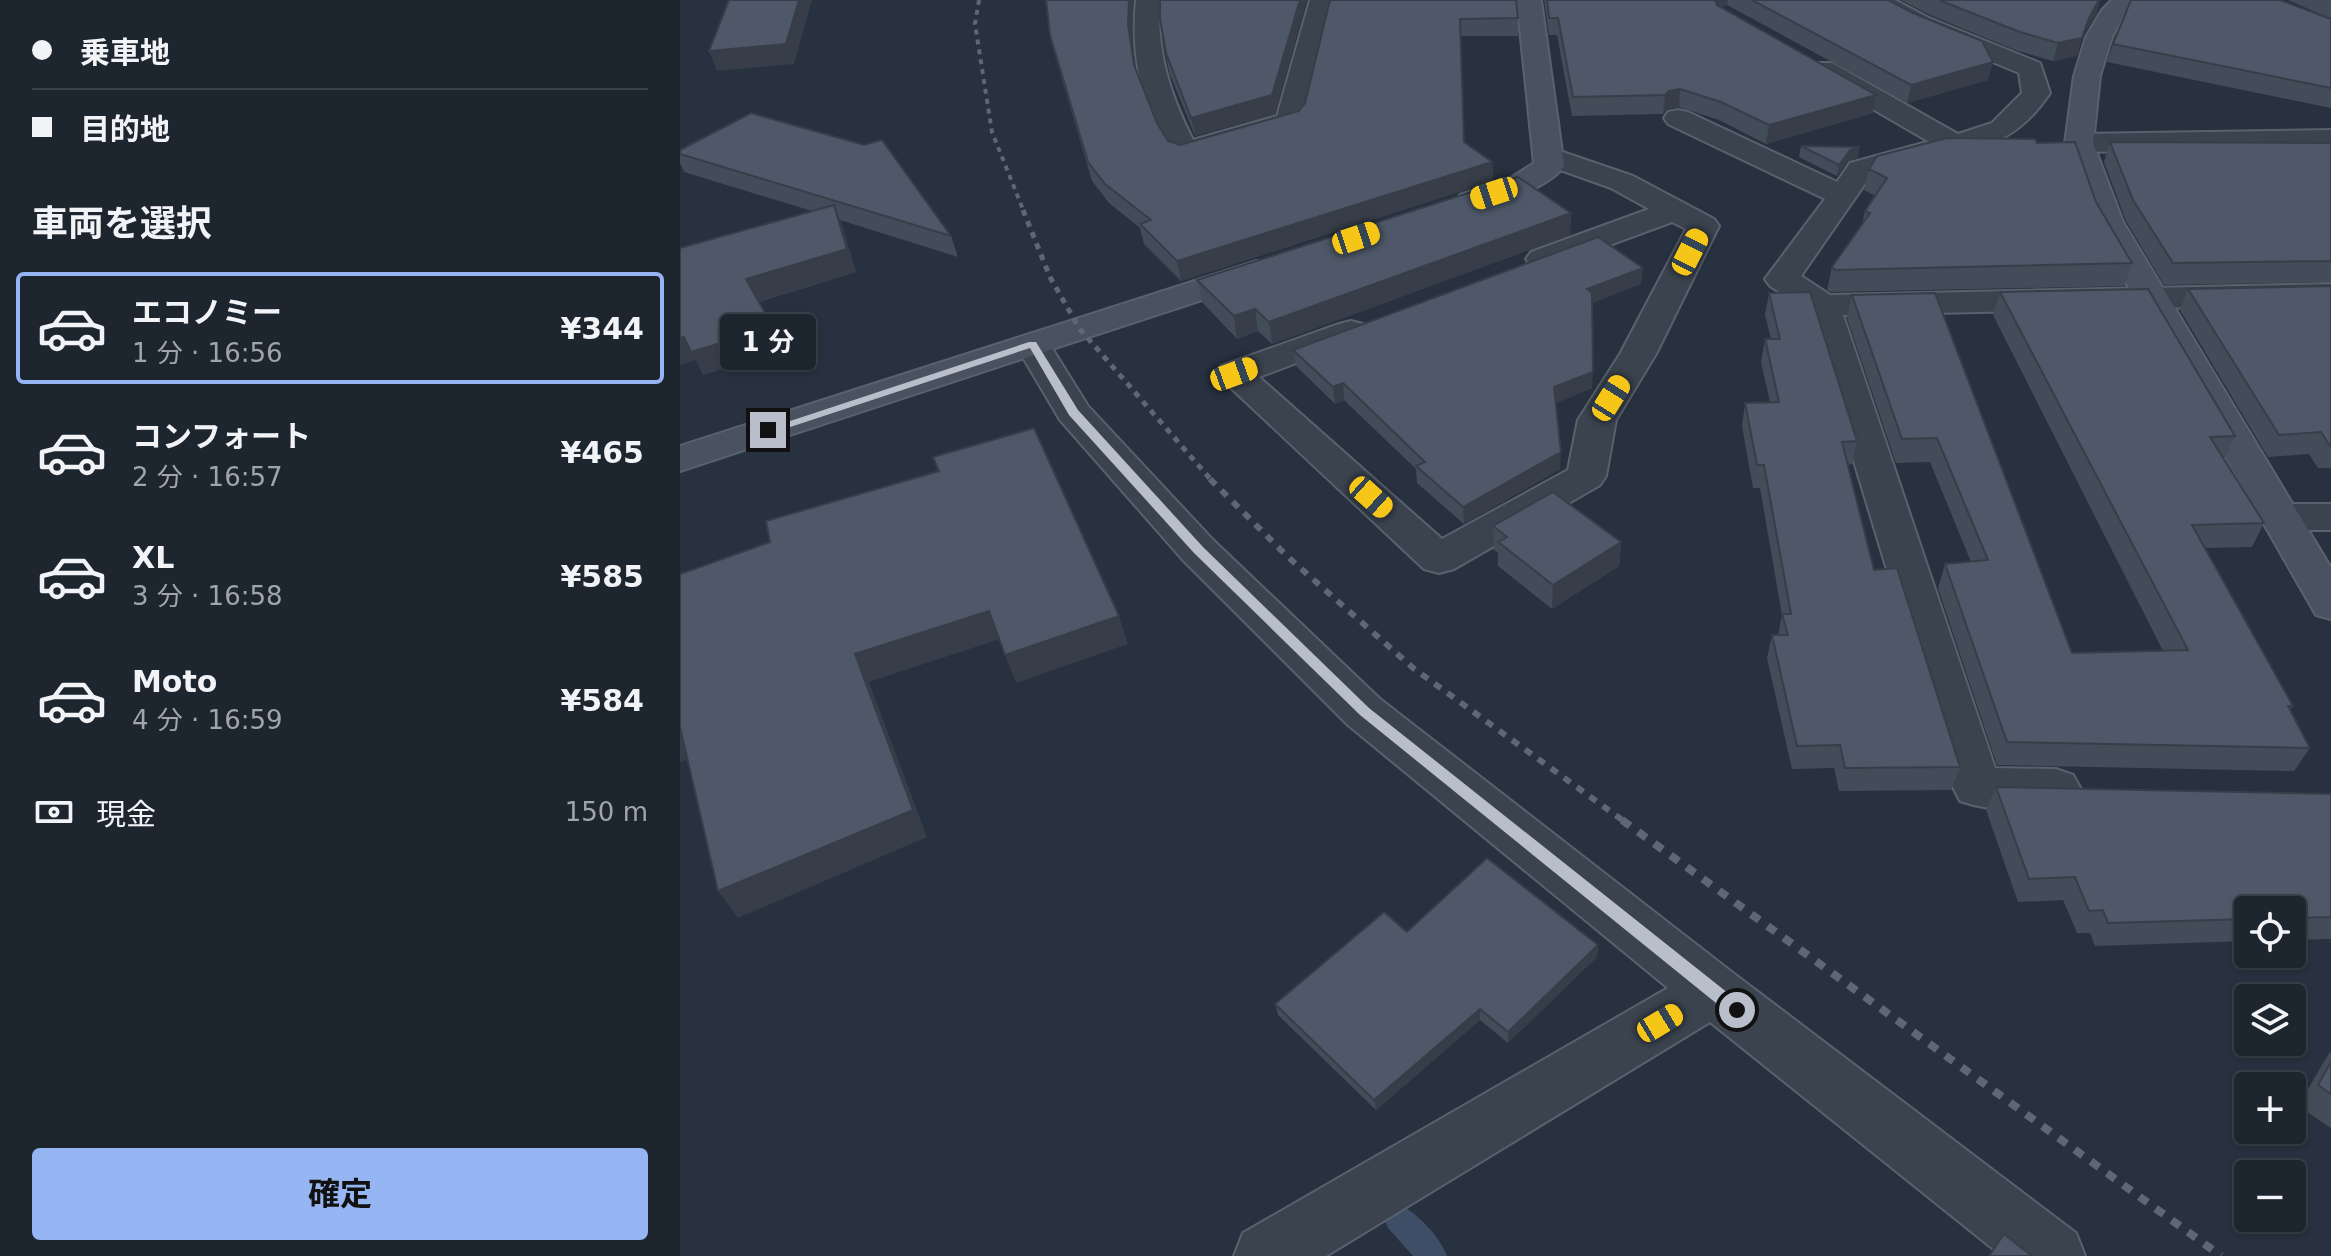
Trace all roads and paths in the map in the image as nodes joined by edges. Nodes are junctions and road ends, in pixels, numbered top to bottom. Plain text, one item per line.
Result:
1 (1148, 0) edge
2 (1322, 0) edge
3 (1529, 0) edge
4 (1877, 0) edge
5 (2108, 3) edge
6 (1807, 60) edge
7 (1678, 118) edge
8 (2331, 139) edge
9 (2079, 143) junction
10 (1954, 144) junction
11 (1548, 156) junction
12 (1843, 196) junction
13 (1448, 208) edge
14 (1674, 210) junction
15 (1285, 261) edge
16 (1513, 270) edge
17 (2331, 294) edge
18 (2150, 297) junction
19 (1823, 305) junction
20 (1381, 319) edge
21 (1033, 344) junction
22 (680, 459) edge
23 (2280, 517) junction
24 (2331, 517) edge
25 (2331, 604) edge
26 (2100, 790) edge
27 (1713, 991) junction
28 (1266, 1256) edge
29 (2053, 1256) edge

1 - 2 street
3 - 11 street
4 - 10 street
5 - 9 street
6 - 10 street
7 - 12 street
8 - 9 street
9 - 18 street
10 - 12 street
11 - 13 street
11 - 14 street
12 - 19 street
14 - 16 street
14 - 20 street
15 - 21 street
17 - 18 street
18 - 19 street
18 - 23 street
19 - 26 street
21 - 22 street
21 - 27 street
23 - 24 street
23 - 25 street
27 - 28 street
27 - 29 street

